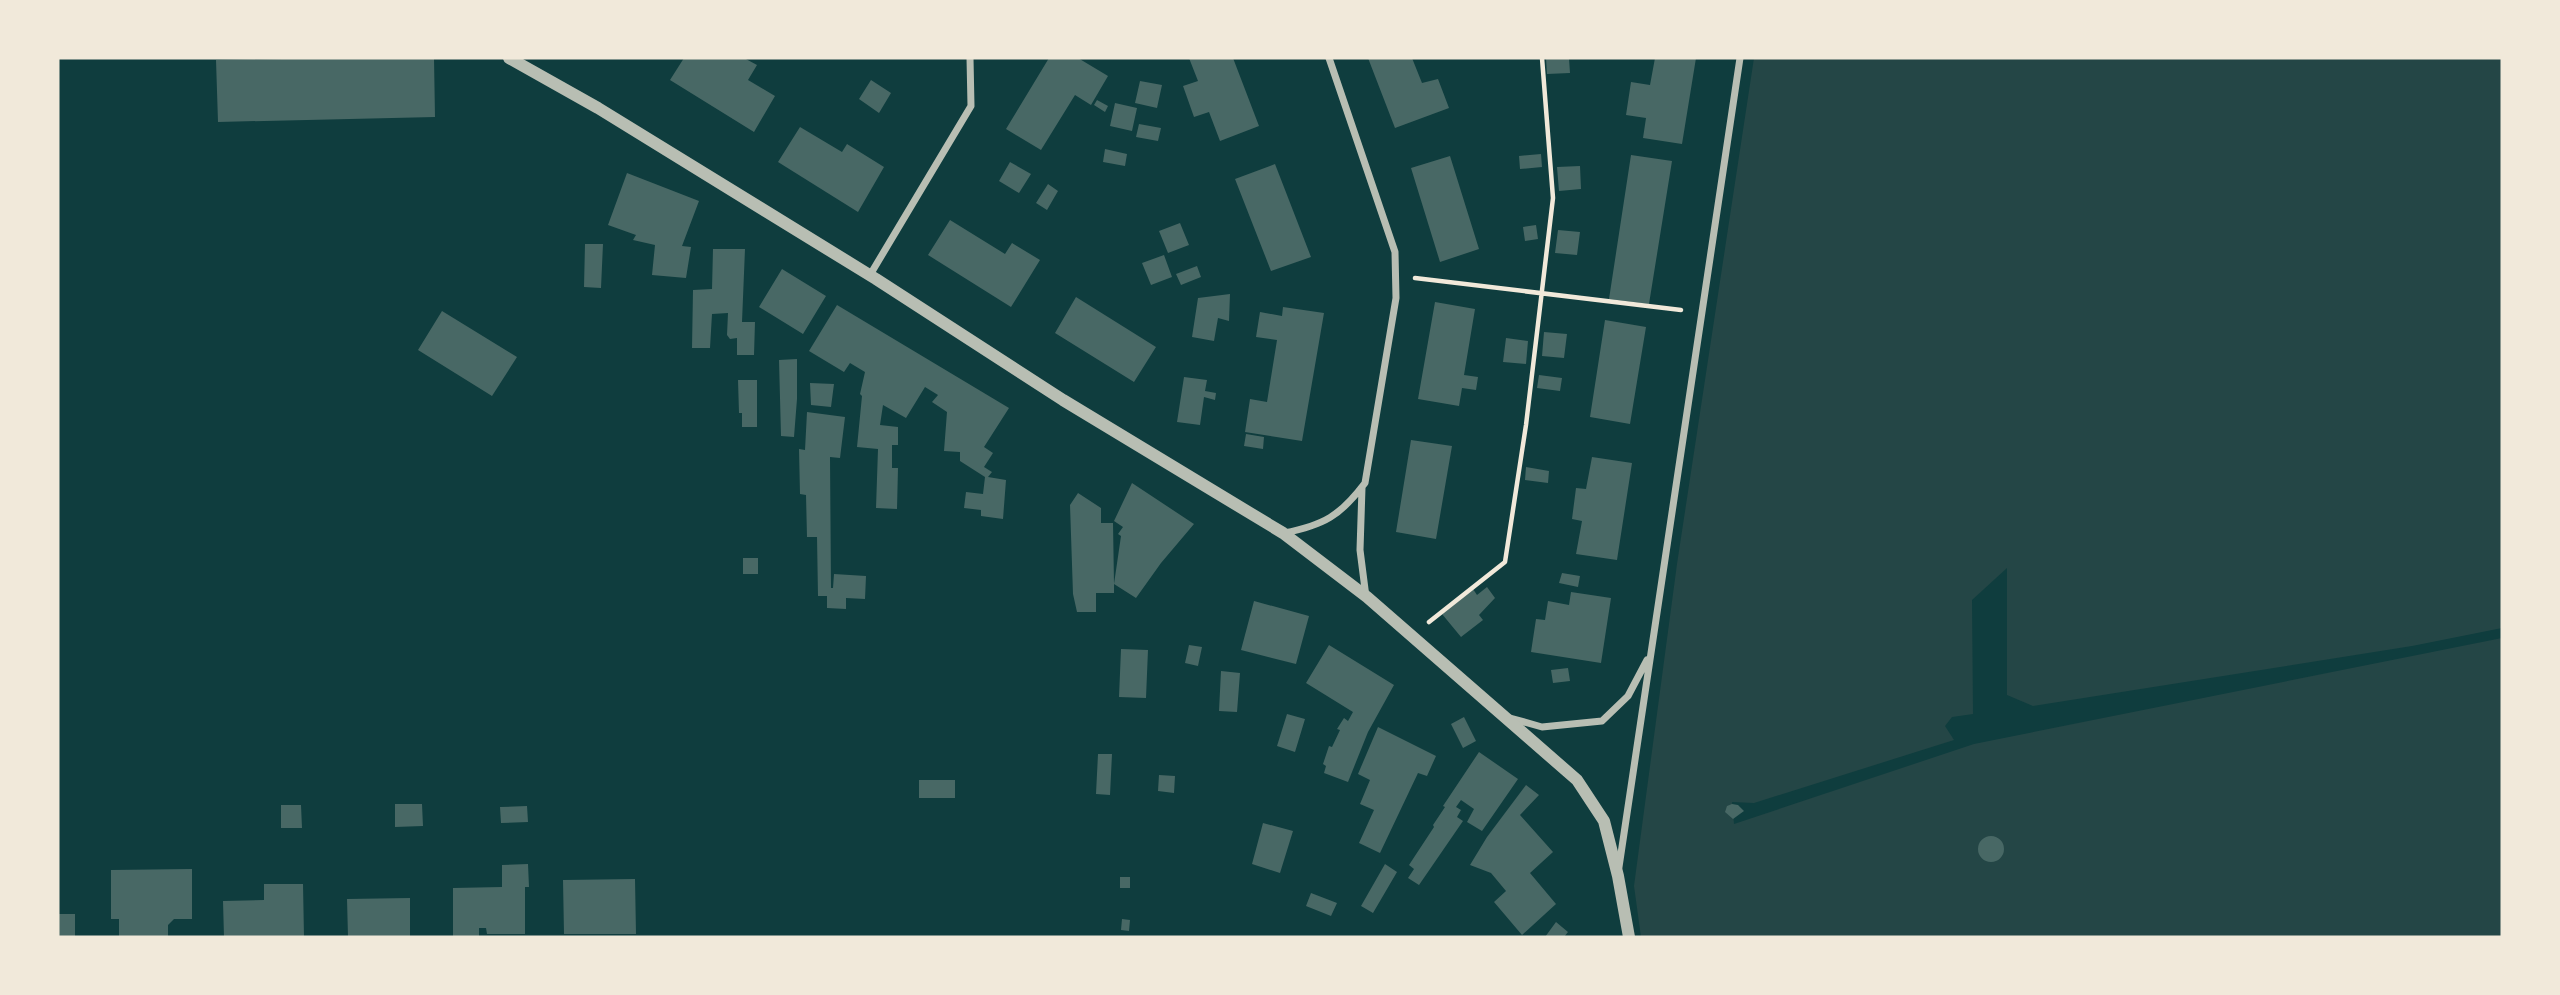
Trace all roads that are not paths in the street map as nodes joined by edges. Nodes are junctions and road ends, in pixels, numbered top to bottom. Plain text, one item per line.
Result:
1 (509, 58) edge
2 (970, 58) edge
3 (1329, 58) edge
4 (1740, 58) edge
5 (870, 275) junction
6 (1362, 488) junction
7 (1283, 533) junction
8 (1367, 597) junction
9 (1651, 654) junction
10 (1505, 716) junction
11 (1618, 876) junction
12 (1629, 937) edge

1 - 5 street
2 - 5 street
3 - 6 street
4 - 9 street
5 - 7 street
6 - 7 street
6 - 8 street
7 - 8 street
8 - 10 street
9 - 10 street
9 - 11 street
10 - 11 street
11 - 12 street

